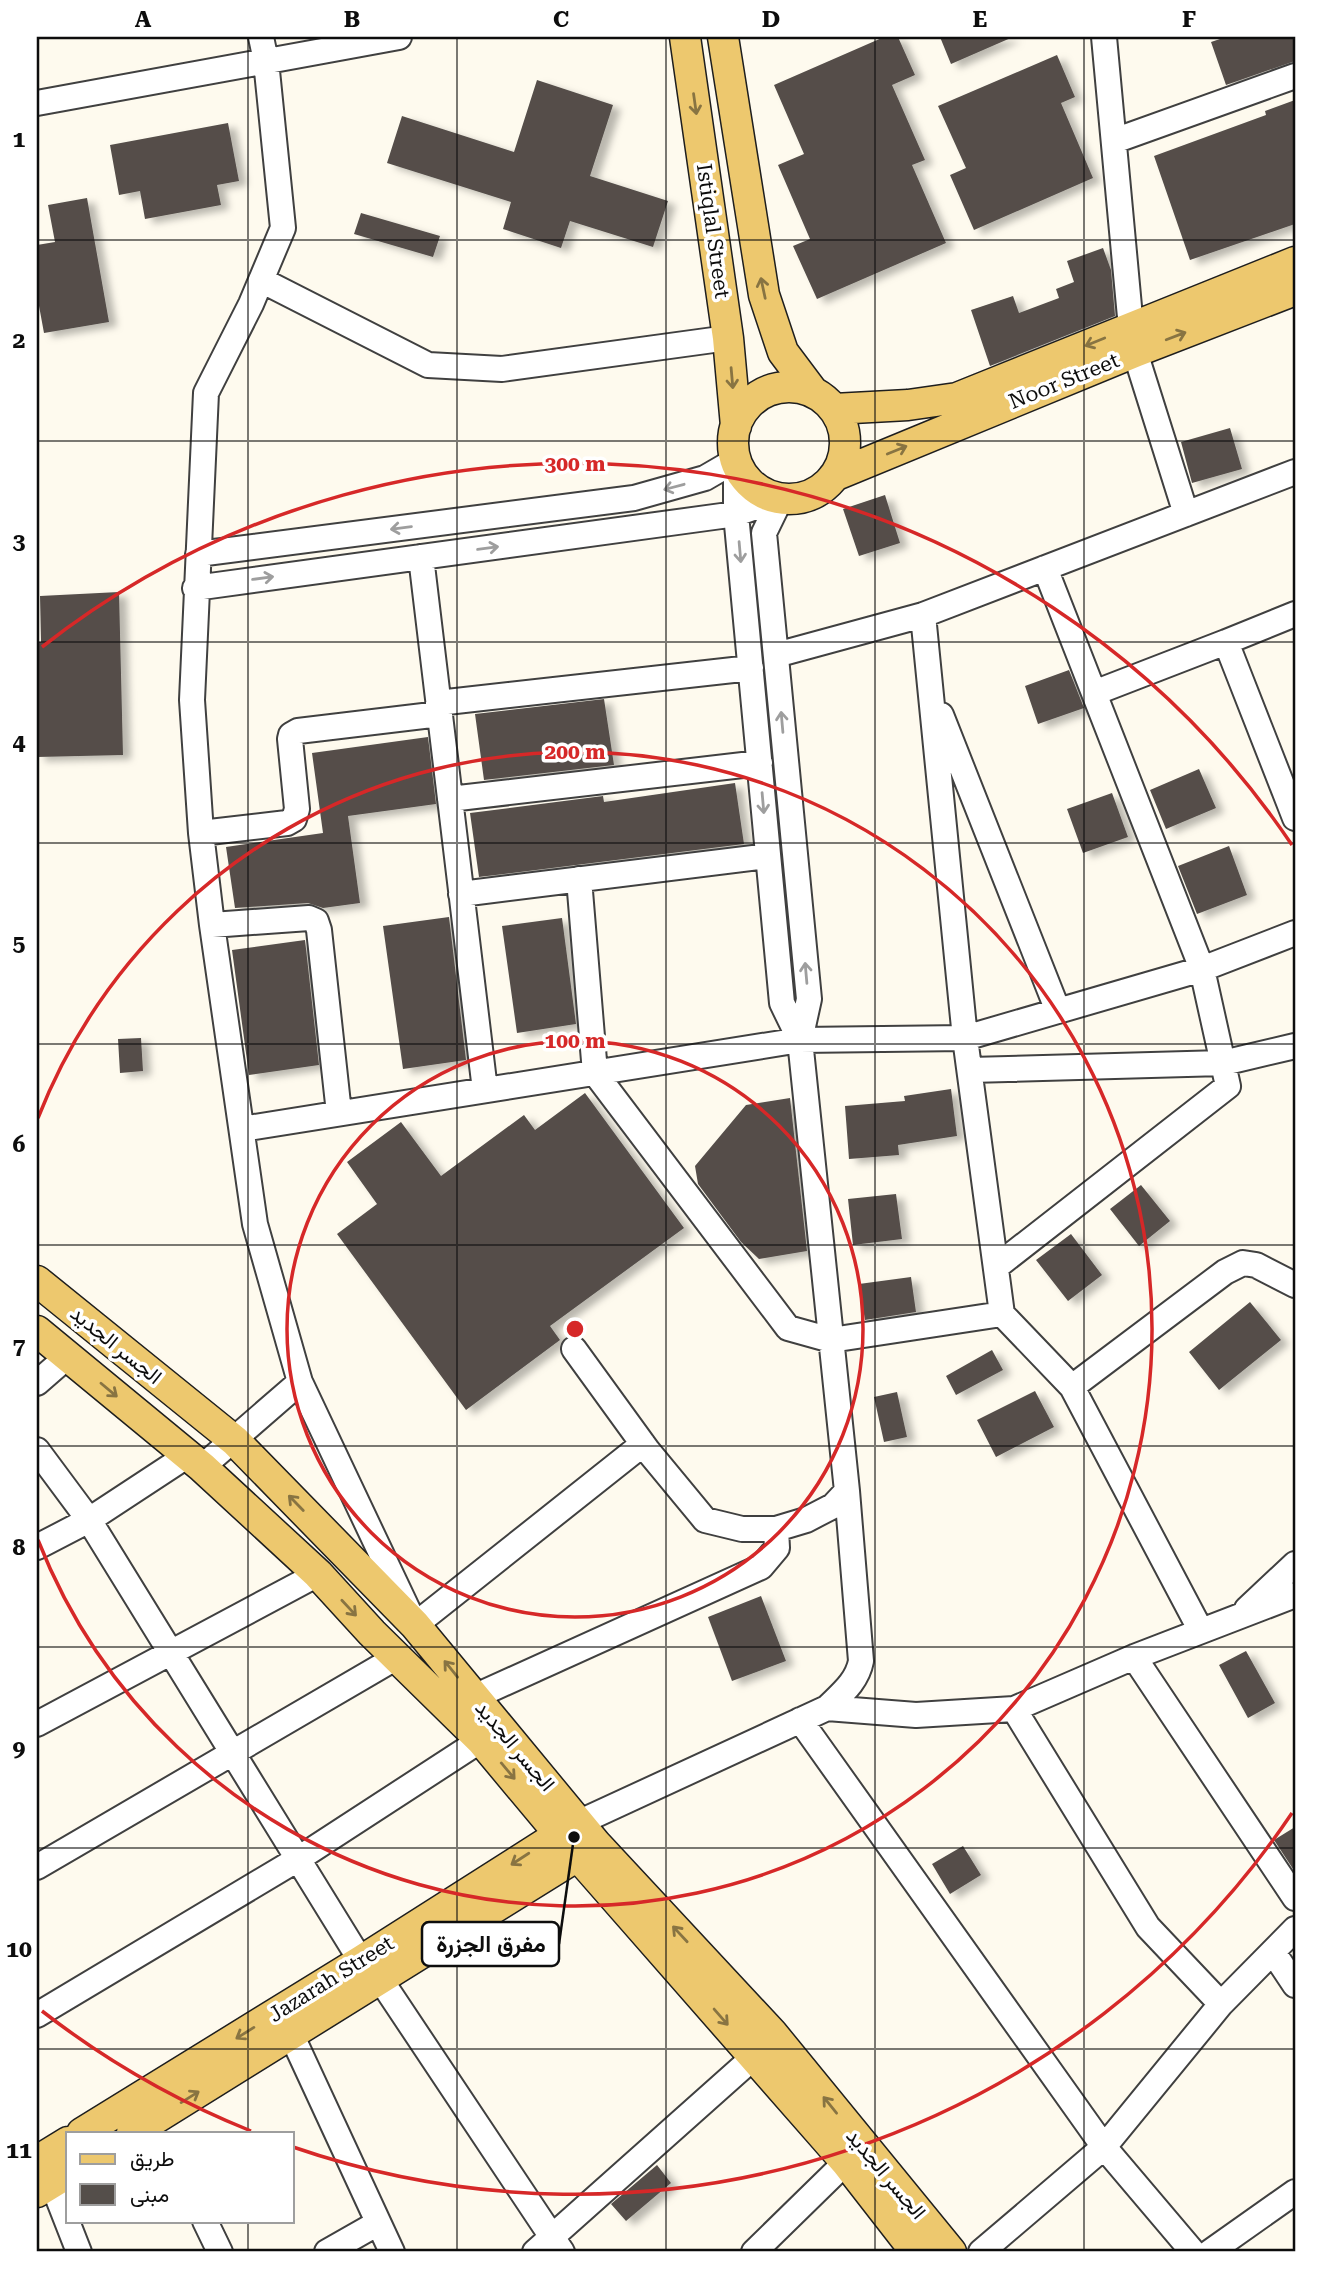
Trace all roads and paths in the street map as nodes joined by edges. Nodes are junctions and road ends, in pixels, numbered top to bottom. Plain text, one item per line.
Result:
1 (261, 37) edge
2 (399, 37) edge
3 (685, 37) edge
4 (723, 37) edge
5 (1104, 37) edge
6 (266, 61) junction
7 (1295, 76) edge
8 (37, 103) edge
9 (1114, 141) junction
10 (1295, 262) edge
11 (261, 280) junction
12 (1295, 290) edge
13 (728, 338) junction
14 (1133, 340) junction
15 (823, 400) junction
16 (736, 426) junction
17 (736, 460) junction
18 (1295, 472) edge
19 (834, 476) junction
20 (782, 498) junction
21 (736, 514) junction
22 (1186, 514) junction
23 (198, 554) junction
24 (421, 557) junction
25 (1045, 568) junction
26 (195, 588) junction
27 (1295, 614) edge
28 (923, 615) junction
29 (1226, 642) junction
30 (776, 655) junction
31 (751, 668) junction
32 (930, 688) junction
33 (1094, 693) junction
34 (439, 709) junction
35 (760, 763) junction
36 (1289, 782) edge
37 (450, 799) junction
38 (1295, 818) edge
39 (201, 833) junction
40 (768, 856) junction
41 (579, 879) junction
42 (461, 894) junction
43 (212, 925) junction
44 (1295, 933) edge
45 (1202, 969) junction
46 (1058, 1011) junction
47 (965, 1038) junction
48 (800, 1040) junction
49 (1295, 1046) edge
50 (1223, 1063) junction
51 (970, 1070) junction
52 (595, 1073) junction
53 (485, 1090) junction
54 (339, 1113) junction
55 (242, 1129) junction
56 (996, 1267) junction
57 (37, 1281) edge
58 (1295, 1285) edge
59 (1002, 1314) junction
60 (37, 1331) edge
61 (831, 1340) junction
62 (573, 1349) dead end
63 (68, 1356) junction
64 (300, 1382) junction
65 (37, 1383) edge
66 (1072, 1387) junction
67 (235, 1441) junction
68 (643, 1444) junction
69 (37, 1450) edge
70 (195, 1461) junction
71 (846, 1492) junction
72 (89, 1520) junction
73 (776, 1529) junction
74 (37, 1547) edge
75 (1295, 1564) edge
76 (318, 1574) junction
77 (1295, 1595) edge
78 (1239, 1616) junction
79 (415, 1625) junction
80 (1201, 1631) junction
81 (172, 1653) junction
82 (397, 1657) junction
83 (1134, 1657) junction
84 (474, 1697) junction
85 (827, 1708) junction
86 (1014, 1709) junction
87 (800, 1720) junction
88 (37, 1724) edge
89 (481, 1740) junction
90 (233, 1753) junction
91 (578, 1839) junction
92 (298, 1859) junction
93 (37, 1867) edge
94 (1295, 1898) edge
95 (1295, 1929) edge
96 (1273, 1952) junction
97 (371, 1970) junction
98 (1295, 1985) edge
99 (1221, 2004) junction
100 (37, 2015) edge
101 (291, 2034) junction
102 (755, 2056) junction
103 (161, 2125) edge
104 (84, 2132) edge
105 (136, 2132) edge
106 (66, 2146) edge
107 (1104, 2147) junction
108 (846, 2162) junction
109 (48, 2177) edge
110 (1295, 2192) edge
111 (66, 2221) edge
112 (67, 2222) edge
113 (205, 2222) edge
114 (378, 2223) junction
115 (550, 2248) edge
116 (79, 2252) edge
117 (220, 2252) edge
118 (327, 2252) edge
119 (392, 2252) edge
120 (754, 2252) edge
121 (916, 2252) edge
122 (951, 2252) edge
123 (981, 2252) edge
124 (1193, 2252) edge
125 (1210, 2252) edge

1 - 6 street
2 - 6 street
3 -> 13 main road, Istiqlal Street
15 -> 4 main road, Istiqlal Street
5 - 9 street
6 - 8 street
6 - 11 street
7 - 9 street
9 - 14 street
10 - 14 main road, Noor Street
11 - 13 street
11 - 23 street
14 -> 12 main road, Noor Street
13 -> 16 main road, Istiqlal Street
14 -> 15 main road, Noor Street
19 -> 14 main road, Noor Street
14 - 22 street
15 - 16 main road
15 - 19 main road
16 - 17 main road
17 - 20 main road
17 - 21 street
17 -> 23 street
18 - 22 street
19 - 20 main road
20 - 21 street
20 - 30 street
24 -> 21 street
21 -> 31 street
22 - 25 street
23 - 26 street
26 -> 24 street
24 - 34 street
25 - 28 street
25 - 33 street
26 - 39 street
27 - 29 street
28 - 30 street
28 - 32 street
29 - 33 street
29 - 36 street
48 -> 30 street
31 - 34 street
31 - 35 street
32 - 46 street
32 - 47 street
33 - 45 street
34 - 37 street
34 - 39 street
35 - 37 street
35 -> 40 street
36 - 38 street
37 - 42 street
39 - 43 street
40 - 41 street
40 - 48 street
41 - 42 street
41 - 52 street
42 - 53 street
43 - 54 street
43 - 55 street
44 - 45 street
45 - 46 street
45 - 50 street
46 - 47 street
47 - 48 street
47 - 51 street
48 - 52 street
48 - 61 street
49 - 50 street
50 - 51 street
50 - 56 street
51 - 56 street
52 - 53 street
52 - 61 street
53 - 54 street
54 - 55 street
55 - 64 street
56 - 59 street
57 - 67 main road, الجسر الجديد
58 - 66 street
59 - 61 street
59 - 66 street
60 - 63 main road, الجسر الجديد
61 - 71 street
62 - 68 street
63 - 65 street
63 -> 70 main road, الجسر الجديد
64 - 67 street
64 - 79 street
66 - 80 street
67 - 70 street
79 -> 67 main road, الجسر الجديد
68 - 73 street
68 - 79 street
69 - 72 street
70 - 72 street
70 - 76 main road, الجسر الجديد
71 - 73 street
71 - 85 street
72 - 74 street
72 - 81 street
73 - 84 street
75 - 78 street
76 - 81 street
76 -> 82 main road, الجسر الجديد
77 - 78 street
78 - 80 street
84 -> 79 main road, الجسر الجديد
80 - 83 street
81 - 88 street
81 - 90 street
82 - 89 main road, الجسر الجديد
82 - 90 street
83 - 86 street
83 - 94 street
84 - 91 main road, الجسر الجديد
85 - 86 street
85 - 87 street
86 - 99 street
87 - 91 street
87 - 107 street
89 -> 91 main road, الجسر الجديد
89 - 92 street
90 - 92 street
90 - 93 street
91 - 97 main road, Jazarah Street
91 -> 102 main road, الجسر الجديد
122 -> 91 main road, الجسر الجديد
92 - 97 street
92 - 100 street
95 - 96 street
96 - 98 street
96 - 99 street
97 - 101 main road, Jazarah Street
97 -> 104 main road, Jazarah Street
97 - 115 street
99 - 107 street
103 -> 101 main road, Jazarah Street
101 - 114 street
102 - 108 main road, الجسر الجديد
102 - 115 street
103 - 105 main road, Jazarah Street
106 - 109 main road
107 - 123 street
107 - 124 street
108 - 120 street
108 - 121 main road, الجسر الجديد
109 - 111 street
110 - 125 street
112 - 116 street
113 - 117 street
114 - 118 street
114 - 119 street

